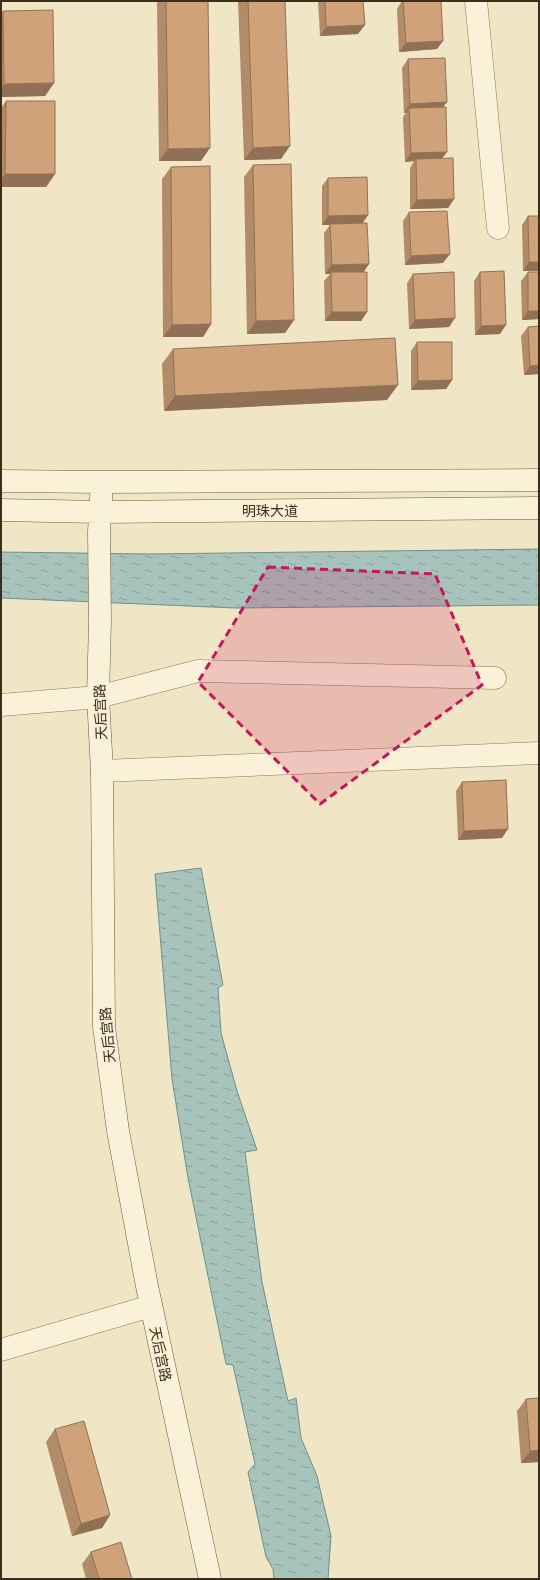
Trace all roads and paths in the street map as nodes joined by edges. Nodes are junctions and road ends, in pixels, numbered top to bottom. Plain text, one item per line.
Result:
1 (476, 1) edge
2 (498, 228) dead end
3 (539, 480) edge
4 (1, 481) edge
5 (102, 482) junction
6 (539, 508) edge
7 (1, 510) edge
8 (100, 522) junction
9 (495, 678) dead end
10 (98, 697) junction
11 (1, 704) edge
12 (539, 753) edge
13 (102, 772) junction
14 (151, 1306) junction
15 (1, 1350) edge
16 (210, 1579) edge

1 - 2 street
3 - 5 street, 明珠大道
4 - 5 street, 明珠大道
5 - 8 street, 天后宫路
6 - 8 street, 明珠大道
7 - 8 street, 明珠大道
8 - 10 street, 天后宫路
9 - 10 street
10 - 11 street
10 - 13 street, 天后宫路
12 - 13 street
13 - 14 street, 天后宫路
14 - 15 street
14 - 16 street, 天后宫路

